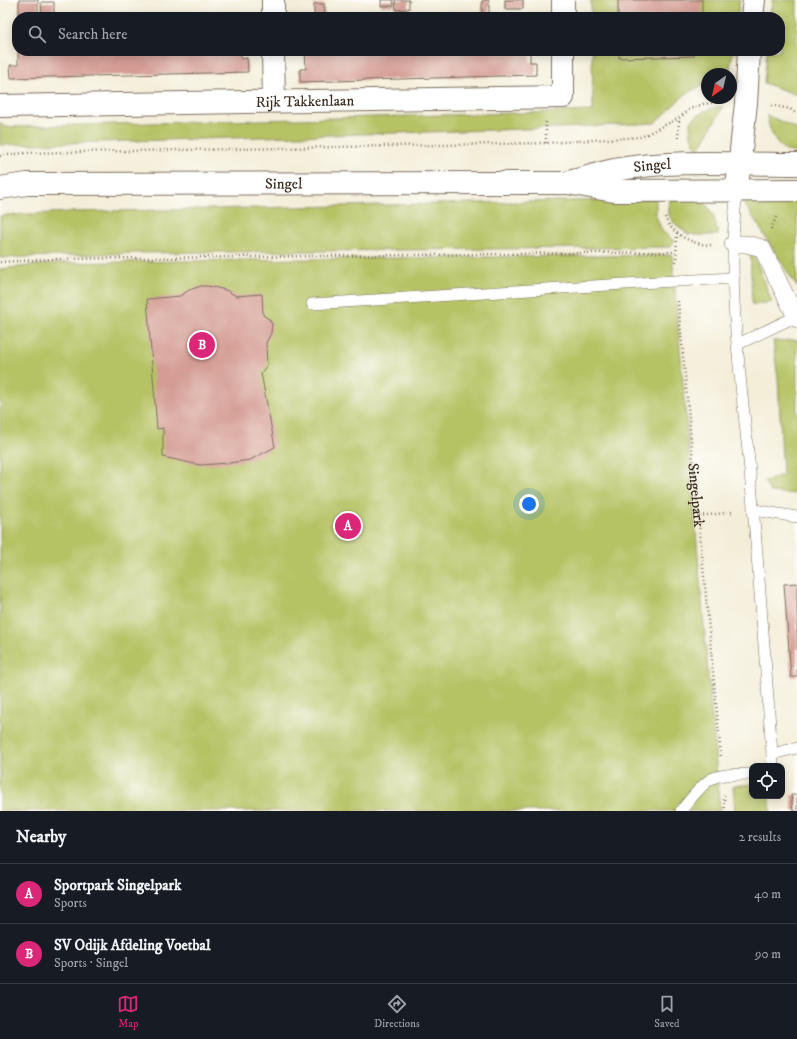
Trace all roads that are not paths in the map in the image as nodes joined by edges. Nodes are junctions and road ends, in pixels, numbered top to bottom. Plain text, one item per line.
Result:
1 (272, 0) edge
2 (563, 0) edge
3 (754, 0) edge
4 (273, 12) edge
5 (563, 12) edge
6 (753, 12) edge
7 (274, 56) edge
8 (563, 56) edge
9 (749, 56) edge
10 (274, 101) junction
11 (0, 106) edge
12 (739, 164) junction
13 (797, 164) edge
14 (567, 183) junction
15 (0, 188) edge
16 (737, 190) junction
17 (797, 190) edge
18 (733, 244) junction
19 (734, 278) junction
20 (312, 304) dead end
21 (796, 317) edge
22 (738, 344) junction
23 (754, 510) junction
24 (797, 517) edge
25 (797, 748) edge
26 (772, 754) junction
27 (773, 763) edge
28 (749, 774) edge
29 (681, 811) edge

1 - 4 street
2 - 5 street
3 - 6 street
7 - 10 street
8 - 10 street, Rijk Takkenlaan
9 - 12 street
10 - 11 street, Rijk Takkenlaan
12 - 13 street, Singel
12 - 14 street, Singel
12 - 16 street
14 - 15 street, Singel
14 - 16 street, Singel
16 - 17 street, Singel
16 - 18 lane
18 - 19 lane
18 - 21 street
19 - 20 lane
19 - 22 lane
21 - 22 lane
22 - 23 lane
23 - 24 lane
23 - 26 lane
25 - 26 lane
26 - 27 lane
28 - 29 lane

